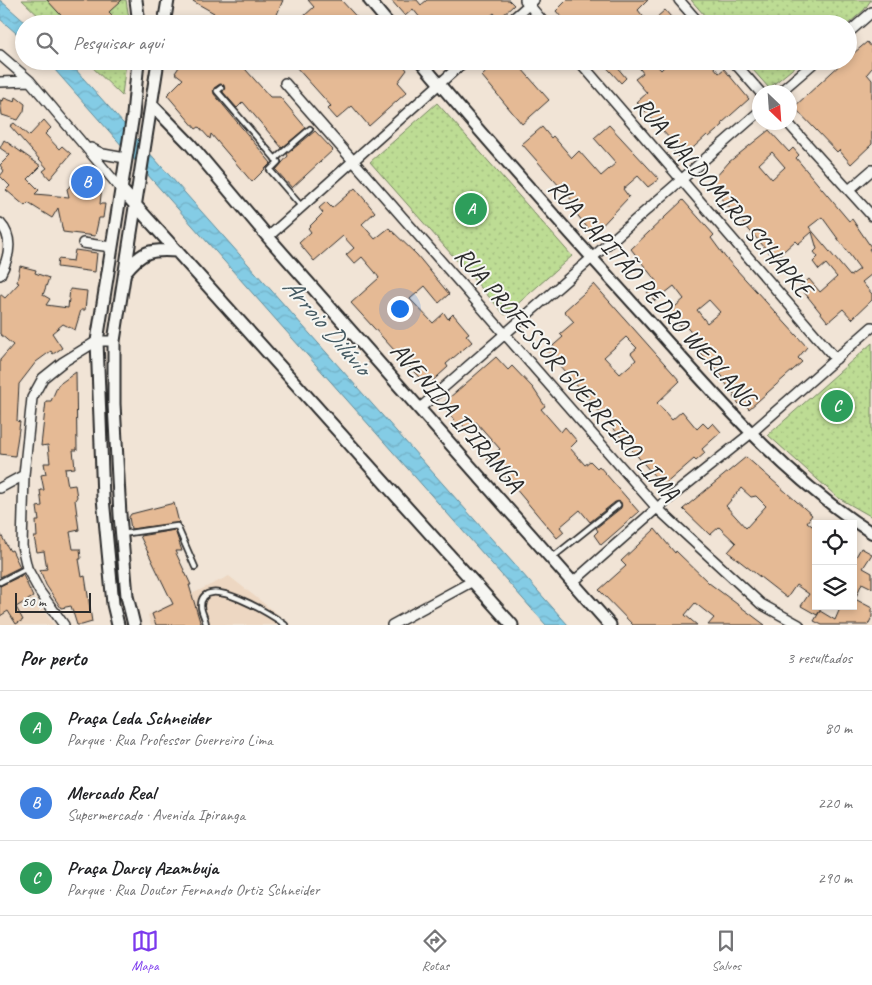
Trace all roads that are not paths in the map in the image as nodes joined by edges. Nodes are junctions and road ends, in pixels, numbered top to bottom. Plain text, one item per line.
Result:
1 (136, 0) edge
2 (168, 0) edge
3 (369, 0) edge
4 (679, 0) edge
5 (529, 2) edge
6 (872, 12) edge
7 (138, 15) edge
8 (166, 15) edge
9 (382, 15) edge
10 (516, 15) edge
11 (538, 15) edge
12 (692, 15) edge
13 (857, 25) edge
14 (0, 55) edge
15 (15, 68) edge
16 (17, 70) edge
17 (137, 70) edge
18 (157, 70) edge
19 (427, 70) edge
20 (455, 70) edge
21 (586, 70) edge
22 (741, 70) edge
23 (806, 70) edge
24 (30, 81) junction
25 (0, 82) edge
26 (285, 83) dead end
27 (439, 84) junction
28 (754, 85) edge
29 (788, 85) edge
30 (221, 88) dead end
31 (151, 104) junction
32 (752, 118) edge
33 (310, 129) dead end
34 (794, 130) edge
35 (86, 146) junction
36 (126, 156) junction
37 (275, 159) junction
38 (354, 160) junction
39 (872, 170) edge
40 (683, 180) junction
41 (121, 190) junction
42 (849, 190) junction
43 (135, 202) junction
44 (302, 207) junction
45 (872, 216) edge
46 (0, 223) edge
47 (268, 237) junction
48 (83, 243) dead end
49 (111, 247) junction
50 (176, 251) junction
51 (591, 258) junction
52 (124, 273) junction
53 (0, 275) edge
54 (872, 327) edge
55 (504, 335) junction
56 (97, 341) junction
57 (114, 341) junction
58 (836, 359) junction
59 (419, 409) junction
60 (750, 434) junction
61 (24, 475) junction
62 (0, 488) edge
63 (618, 505) dead end
64 (657, 508) junction
65 (872, 533) edge
66 (121, 534) junction
67 (551, 559) junction
68 (195, 567) dead end
69 (27, 568) junction
70 (0, 582) edge
71 (471, 582) junction
72 (572, 583) junction
73 (64, 625) edge
74 (118, 625) edge
75 (134, 625) edge
76 (206, 625) edge
77 (285, 625) edge
78 (392, 625) edge
79 (512, 625) edge
80 (610, 625) edge
81 (799, 625) edge

1 - 7 main road
2 - 8 main road
3 - 9 street
4 - 12 street
5 - 10 street
5 - 11 street
6 - 13 street
14 - 15 street
16 - 24 street
17 - 36 main road
18 - 31 main road
19 - 27 street, RUA CAPITÃO PEDRO WERLANG
20 - 27 street
21 - 40 street, RUA WALDOMIRO SCHAPKE
22 - 28 street
23 - 29 street
24 - 25 street
24 - 35 street
26 - 38 street, RUA PROFESSOR GUERREIRO LIMA
27 - 38 street
27 - 51 street, RUA CAPITÃO PEDRO WERLANG
30 - 37 lane
31 - 43 main road
31 - 47 main road, AVENIDA IPIRANGA
32 - 40 street
33 - 37 lane
34 - 42 street
35 - 36 street
35 - 41 street
36 - 41 main road
37 - 44 lane
38 - 44 street
38 - 55 street, RUA PROFESSOR GUERREIRO LIMA
39 - 42 street
40 - 51 street
40 - 58 street, RUA WALDOMIRO SCHAPKE
41 - 43 main road
41 - 49 main road
42 - 45 street
43 - 50 main road
43 - 52 main road
44 - 47 street
46 - 53 street
47 - 59 main road, AVENIDA IPIRANGA
48 - 49 street
49 - 56 main road
50 - 52 main road
50 - 71 main road
51 - 55 street
51 - 60 street, RUA CAPITÃO PEDRO WERLANG
52 - 57 main road
54 - 58 street
55 - 59 street
55 - 64 street, RUA PROFESSOR GUERREIRO LIMA
56 - 57 street
56 - 61 street
56 - 74 main road
57 - 66 main road
58 - 60 street
59 - 67 main road, AVENIDA IPIRANGA
60 - 64 street
60 - 65 street, RUA CAPITÃO PEDRO WERLANG
61 - 62 street
61 - 69 street
63 - 67 lane
64 - 72 street
64 - 81 street, RUA PROFESSOR GUERREIRO LIMA
66 - 68 lane
66 - 75 main road
67 - 72 main road, AVENIDA IPIRANGA
69 - 70 lane
69 - 73 street
71 - 78 street
71 - 79 main road
72 - 80 main road, AVENIDA IPIRANGA
76 - 77 lane

